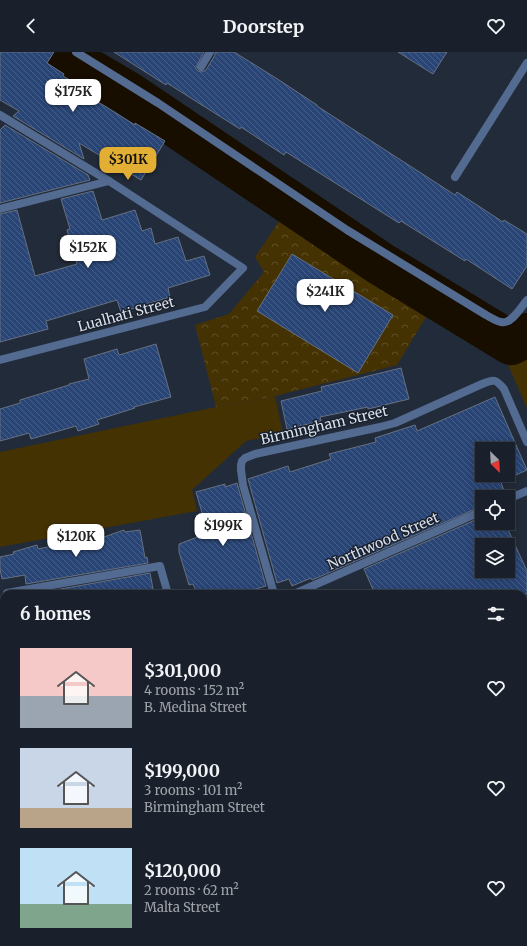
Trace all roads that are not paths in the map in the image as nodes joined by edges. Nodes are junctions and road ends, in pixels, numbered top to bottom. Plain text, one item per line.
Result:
1 (76, 52) edge
2 (210, 52) edge
3 (527, 63) edge
4 (201, 67) dead end
5 (0, 115) edge
6 (455, 177) dead end
7 (109, 181) junction
8 (0, 209) edge
9 (527, 300) edge
10 (0, 360) edge
11 (527, 442) edge
12 (527, 491) edge
13 (515, 496) edge
14 (475, 514) edge
15 (24, 590) edge
16 (167, 590) edge
17 (273, 590) edge
18 (303, 590) edge

1 - 9 street
2 - 4 street
3 - 6 street
5 - 7 street
7 - 8 street
7 - 10 street, Lualhati Street
11 - 17 street, Birmingham Street
12 - 13 street
14 - 18 street, Northwood Street
15 - 16 street

